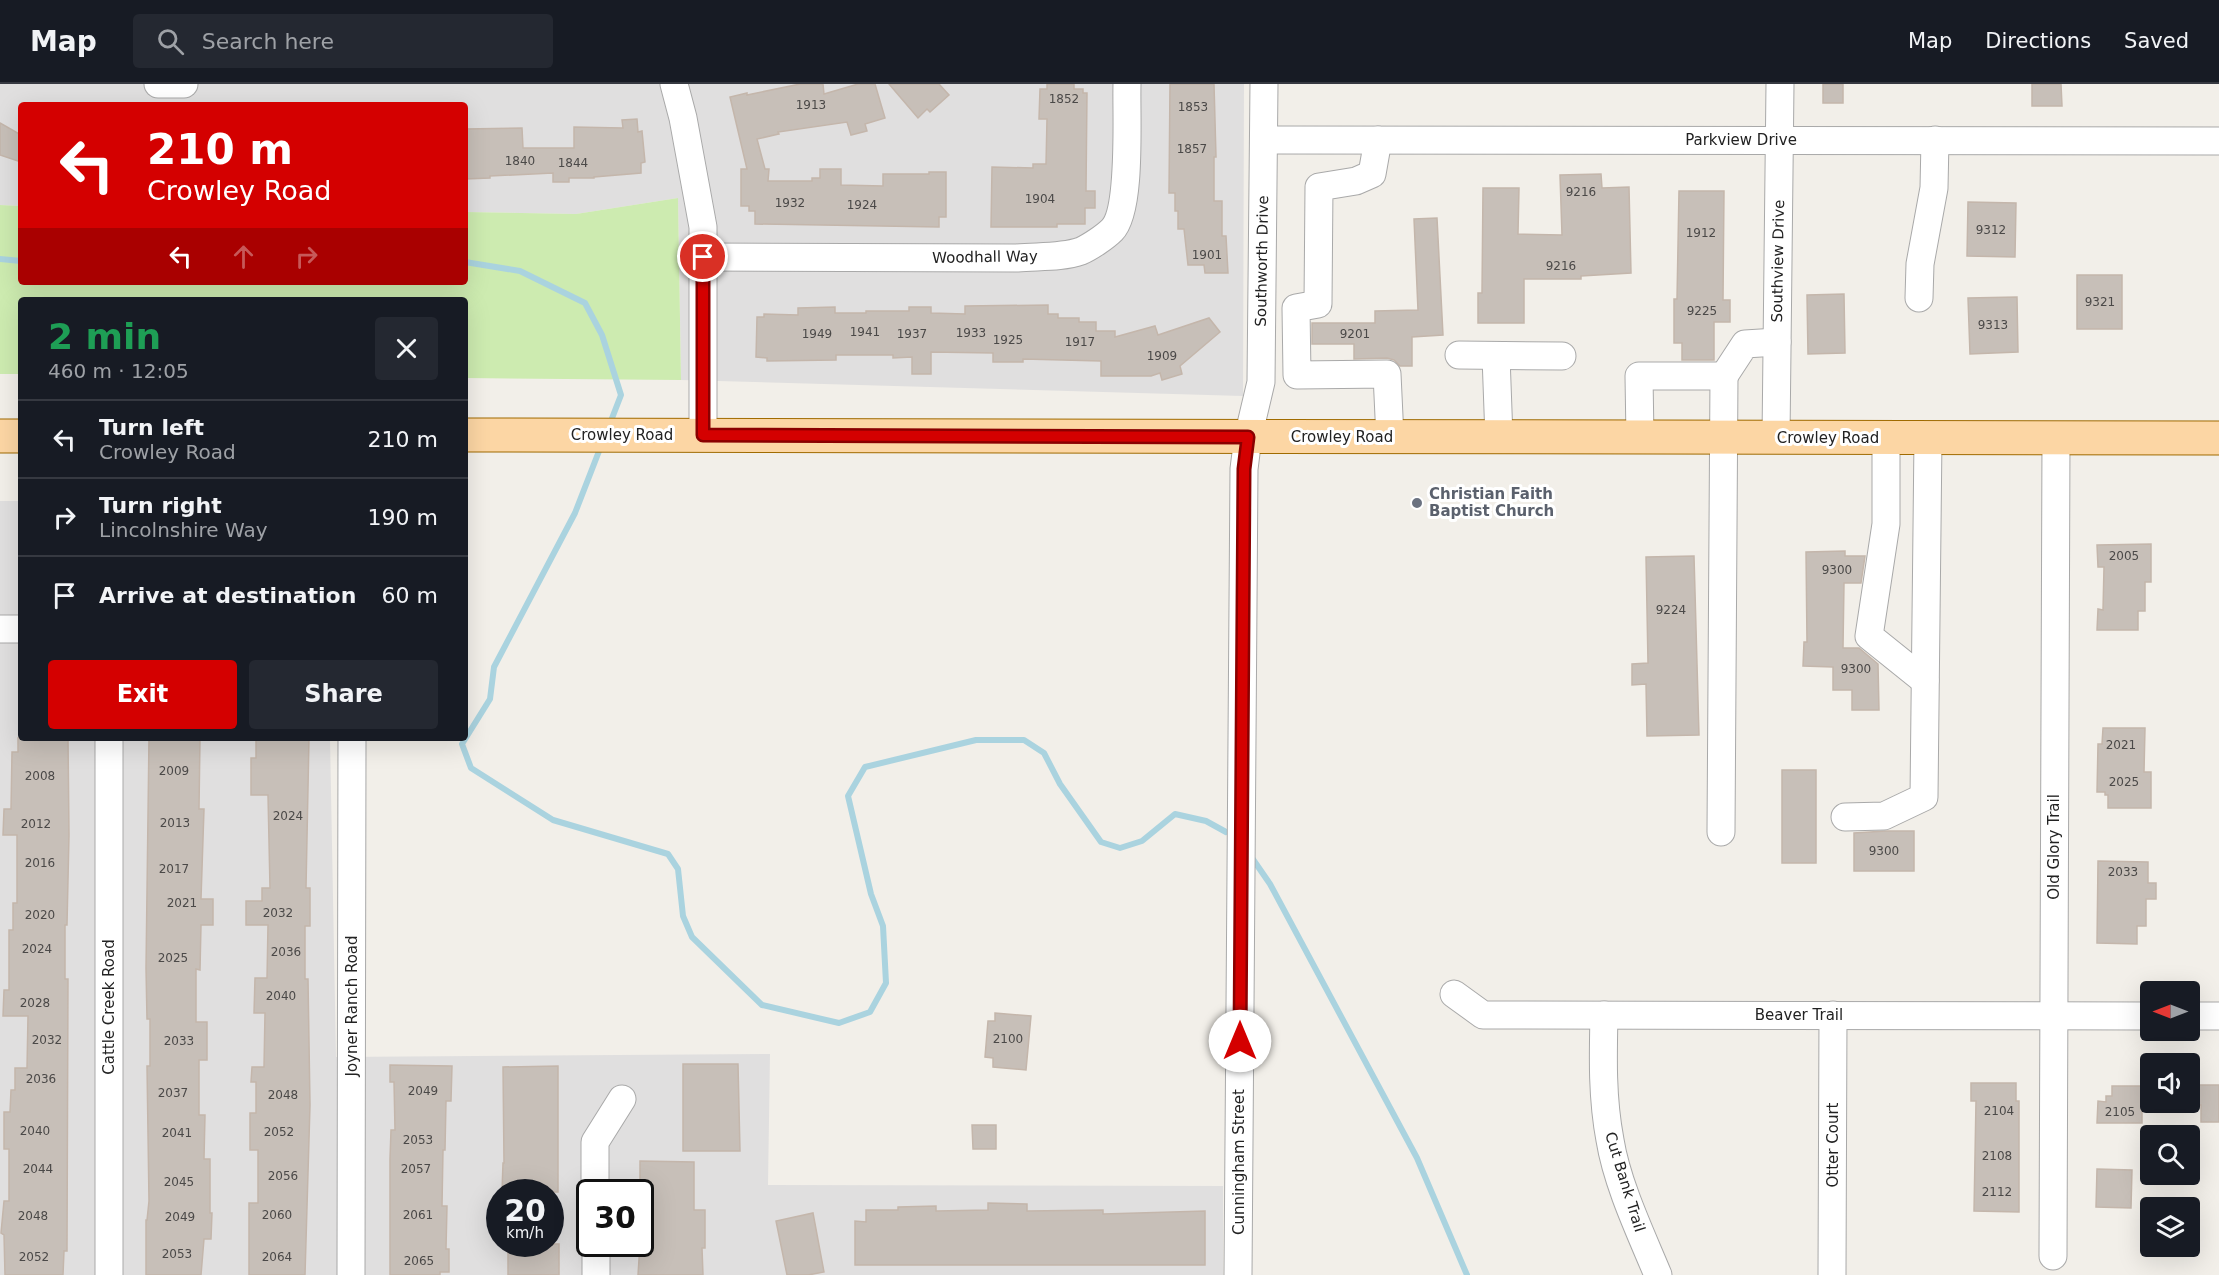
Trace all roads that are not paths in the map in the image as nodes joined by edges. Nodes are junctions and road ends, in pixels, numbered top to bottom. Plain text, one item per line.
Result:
1 (158, 84) edge
2 (175, 84) edge
3 (184, 84) edge
4 (674, 84) edge
5 (1127, 84) edge
6 (1264, 84) edge
7 (1780, 84) edge
8 (1264, 140) junction
9 (1378, 140) junction
10 (1780, 140) junction
11 (1935, 140) junction
12 (2219, 141) edge
13 (703, 257) junction
14 (1919, 298) dead end
15 (1777, 342) junction
16 (1459, 355) dead end
17 (1496, 356) junction
18 (1562, 356) dead end
19 (1724, 376) junction
20 (468, 435) edge
21 (703, 435) junction
22 (0, 436) edge
23 (18, 436) edge
24 (1248, 437) junction
25 (1390, 438) junction
26 (1499, 438) junction
27 (1640, 438) junction
28 (1724, 438) junction
29 (1776, 438) junction
30 (1886, 438) junction
31 (1928, 438) junction
32 (2056, 438) junction
33 (2219, 438) edge
34 (0, 629) edge
35 (18, 629) edge
36 (1925, 681) junction
37 (109, 741) edge
38 (352, 741) edge
39 (1845, 817) dead end
40 (1721, 832) dead end
41 (1454, 994) dead end
42 (1604, 1015) junction
43 (1833, 1015) junction
44 (2054, 1016) junction
45 (2140, 1016) edge
46 (2200, 1016) edge
47 (2219, 1016) edge
48 (622, 1100) dead end
49 (595, 1179) edge
50 (2053, 1256) dead end
51 (596, 1257) edge
52 (109, 1275) edge
53 (351, 1275) edge
54 (596, 1275) edge
55 (1238, 1275) edge
56 (1658, 1275) edge
57 (1832, 1275) edge

1 - 2 street
2 - 3 street
4 - 13 street
5 - 13 street, Woodhall Way
6 - 8 street, Southworth Drive
7 - 10 street, Southview Drive
8 - 9 street, Parkview Drive
8 - 24 street, Southworth Drive
9 - 10 street, Parkview Drive
9 - 25 street
10 - 11 street, Parkview Drive
10 - 15 street, Southview Drive
11 - 12 street, Parkview Drive
11 - 14 street
13 - 21 street
15 - 19 street
15 - 29 street, Southview Drive
16 - 17 street
17 - 18 street
17 - 26 street
19 - 27 street
19 - 28 street
20 - 21 main road, Crowley Road
21 - 24 main road, Crowley Road
22 - 23 main road
24 - 25 main road, Crowley Road
24 - 55 street, Cunningham Street
25 - 26 main road, Crowley Road
26 - 27 main road, Crowley Road
27 - 28 main road, Crowley Road
28 - 29 main road, Crowley Road
28 - 40 street
29 - 30 main road, Crowley Road
30 - 31 main road, Crowley Road
30 - 36 street
31 - 32 main road, Crowley Road
31 - 36 street
32 - 33 main road, Crowley Road
32 - 44 street, Old Glory Trail
34 - 35 street
36 - 39 street
37 - 52 street, Cattle Creek Road
38 - 53 street, Joyner Ranch Road
41 - 42 street, Beaver Trail
42 - 43 street, Beaver Trail
42 - 56 street, Cut Bank Trail
43 - 44 street, Beaver Trail
43 - 57 street, Otter Court
44 - 45 street, Beaver Trail
44 - 50 street, Old Glory Trail
46 - 47 street
48 - 49 street
51 - 54 street

